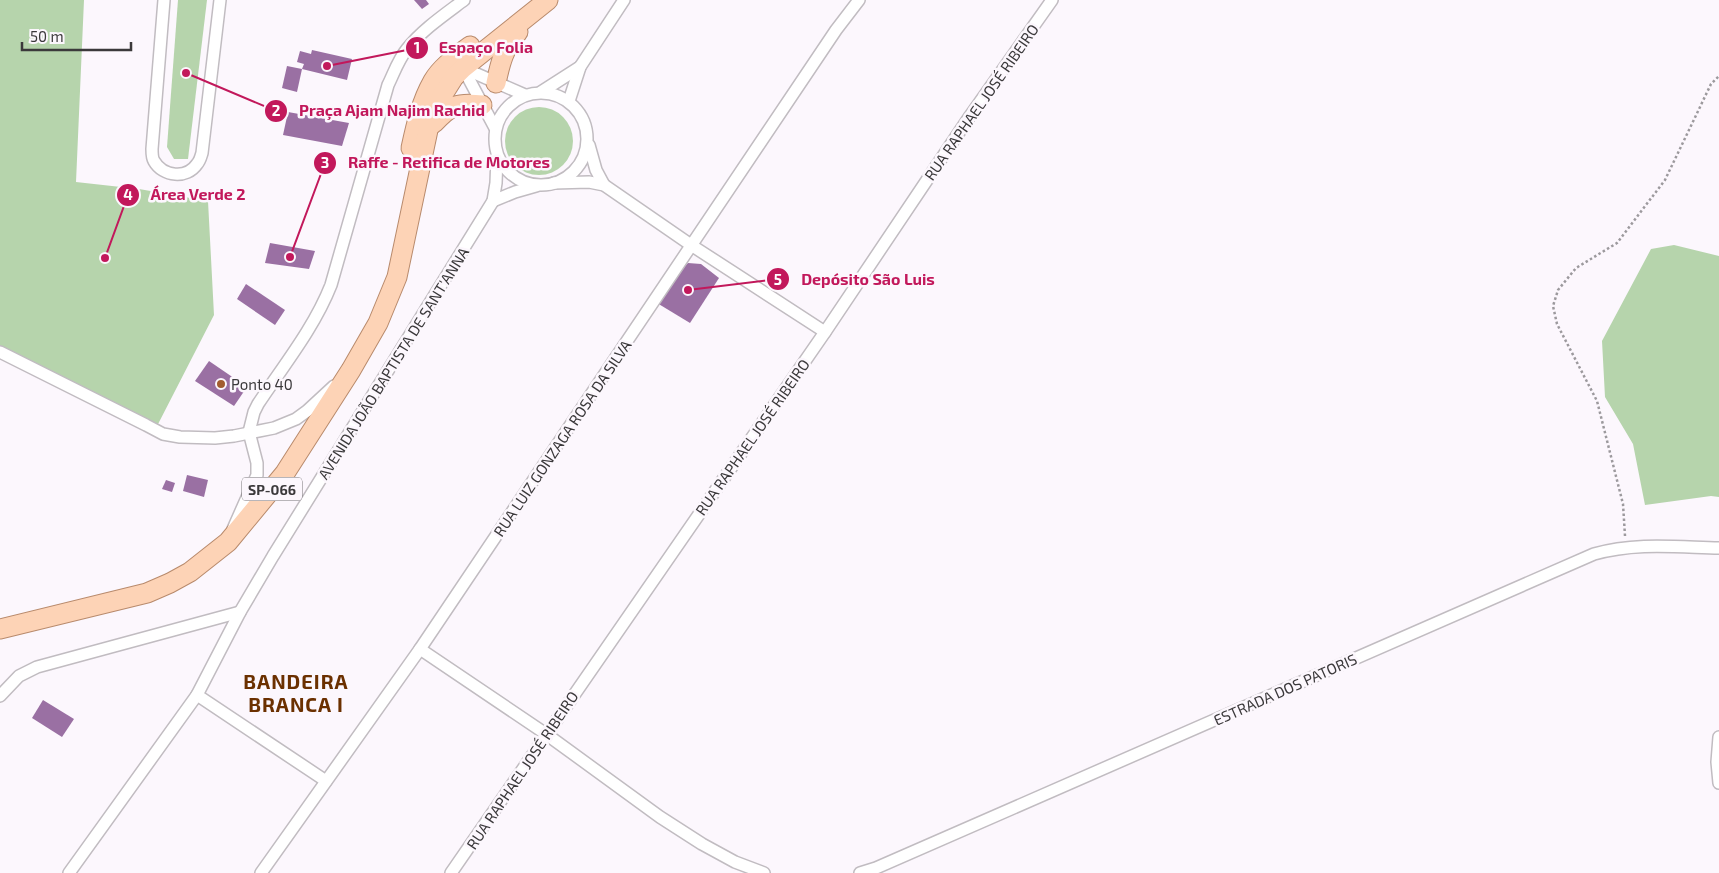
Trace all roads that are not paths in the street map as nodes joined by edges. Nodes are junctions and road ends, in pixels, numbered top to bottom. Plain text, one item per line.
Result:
1 (164, 0) edge
2 (220, 0) edge
3 (464, 0) edge
4 (528, 0) edge
5 (624, 0) edge
6 (859, 0) edge
7 (1052, 0) edge
8 (548, 1) edge
9 (499, 26) junction
10 (580, 67) junction
11 (463, 68) junction
12 (434, 80) junction
13 (496, 83) junction
14 (541, 92) junction
15 (525, 95) junction
16 (569, 101) junction
17 (482, 104) junction
18 (495, 128) junction
19 (428, 130) junction
20 (588, 140) junction
21 (497, 156) junction
22 (554, 184) junction
23 (540, 185) junction
24 (604, 185) junction
25 (493, 201) junction
26 (692, 245) junction
27 (403, 252) junction
28 (825, 332) junction
29 (0, 352) edge
30 (351, 370) junction
31 (250, 432) junction
32 (228, 542) junction
33 (1719, 548) edge
34 (240, 612) junction
35 (42, 620) junction
36 (0, 629) edge
37 (0, 642) edge
38 (420, 649) junction
39 (197, 695) junction
40 (0, 696) edge
41 (546, 734) junction
42 (1719, 737) edge
43 (326, 781) junction
44 (1719, 783) edge
45 (69, 873) edge
46 (261, 873) edge
47 (451, 873) edge
48 (764, 873) edge
49 (860, 873) edge

1 - 2 street
3 - 31 street
4 - 9 main road, SP-066
5 - 10 street
6 - 26 street, RUA LUIZ GONZAGA ROSA DA SILVA
7 - 28 street, RUA RAPHAEL JOSÉ RIBEIRO
8 - 11 main road, SP-066
8 - 13 main road
9 - 11 main road
9 - 12 main road, SP-066
10 - 14 street
10 - 16 street
11 - 12 main road
11 - 13 street
11 - 17 street
11 - 19 main road, SP-066
12 - 27 main road, SP-066
13 - 15 street
14 - 15 street
14 - 16 street
15 - 18 street
16 - 20 street
17 - 18 street
17 - 19 main road
18 - 21 street
19 - 27 main road, SP-066
20 - 22 street
20 - 24 street
21 - 23 street
21 - 25 street, AVENIDA JOÃO BAPTISTA DE SANT'ANNA
22 - 23 street
22 - 24 street
23 - 25 street
24 - 26 street
25 - 34 street, AVENIDA JOÃO BAPTISTA DE SANT'ANNA
26 - 28 street
26 - 38 street, RUA LUIZ GONZAGA ROSA DA SILVA
27 - 30 main road, SP-066
28 - 41 street, RUA RAPHAEL JOSÉ RIBEIRO
29 - 31 street
30 - 31 street
30 - 32 main road, SP-066
31 - 32 street
32 - 35 main road, SP-066
33 - 49 street, ESTRADA DOS PATORIS
34 - 39 street, AVENIDA JOÃO BAPTISTA DE SANT'ANNA
34 - 40 street
35 - 36 main road, SP-066
35 - 37 main road
38 - 41 street
38 - 43 street, RUA LUIZ GONZAGA ROSA DA SILVA
39 - 43 street
39 - 45 street, AVENIDA JOÃO BAPTISTA DE SANT'ANNA
41 - 47 street, RUA RAPHAEL JOSÉ RIBEIRO
41 - 48 street
42 - 44 street
43 - 46 street, RUA LUIZ GONZAGA ROSA DA SILVA

